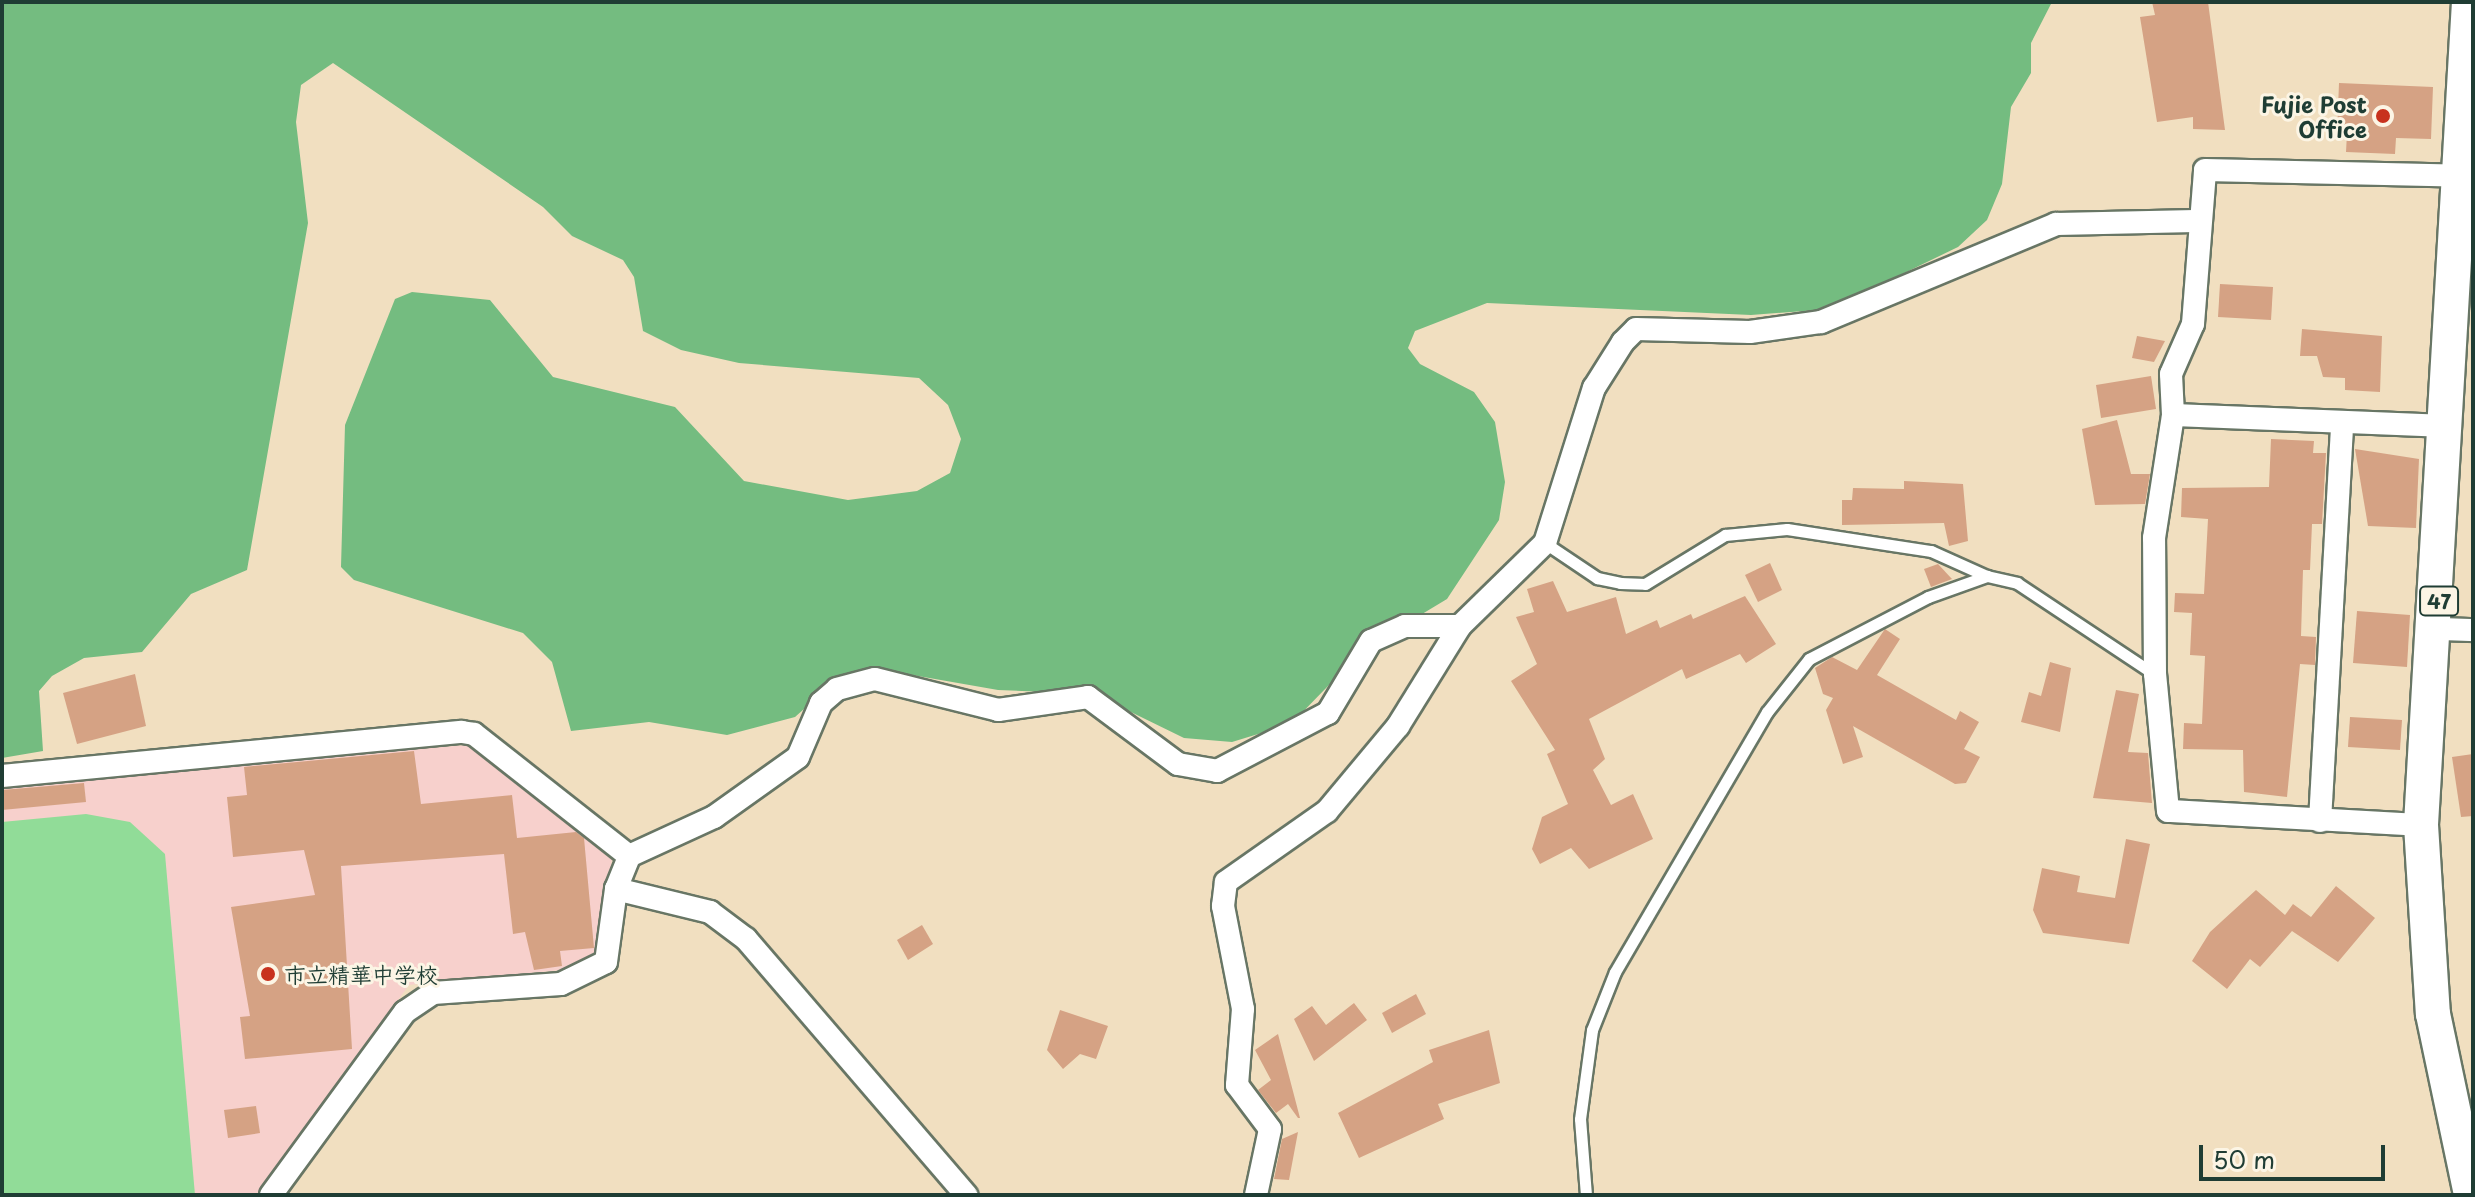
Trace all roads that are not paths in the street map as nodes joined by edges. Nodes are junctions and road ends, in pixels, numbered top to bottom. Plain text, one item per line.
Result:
1 (2470, 3) edge
2 (2463, 176) junction
3 (2196, 221) junction
4 (2173, 415) junction
5 (2342, 424) junction
6 (2448, 426) junction
7 (1545, 543) junction
8 (1987, 576) junction
9 (1460, 626) junction
10 (2438, 629) junction
11 (2473, 630) edge
12 (2155, 674) junction
13 (2, 776) edge
14 (2320, 821) junction
15 (2421, 825) junction
16 (629, 856) junction
17 (616, 889) junction
18 (271, 1195) edge
19 (966, 1195) edge
20 (1256, 1195) edge
21 (1586, 1195) edge
22 (2471, 1195) edge

1 - 2 main road, 47
2 - 3 street
2 - 6 main road, 47
3 - 4 street
3 - 7 street
4 - 5 street
4 - 12 street
5 - 6 street
5 - 14 street
6 - 10 main road, 47
7 - 8 lane
7 - 9 street
8 - 12 lane
8 - 21 lane
9 - 16 street
9 - 20 street
10 - 11 street
10 - 15 main road, 47
12 - 14 street
13 - 16 street
14 - 15 street
15 - 22 main road, 47
16 - 17 street
17 - 18 street
17 - 19 street

